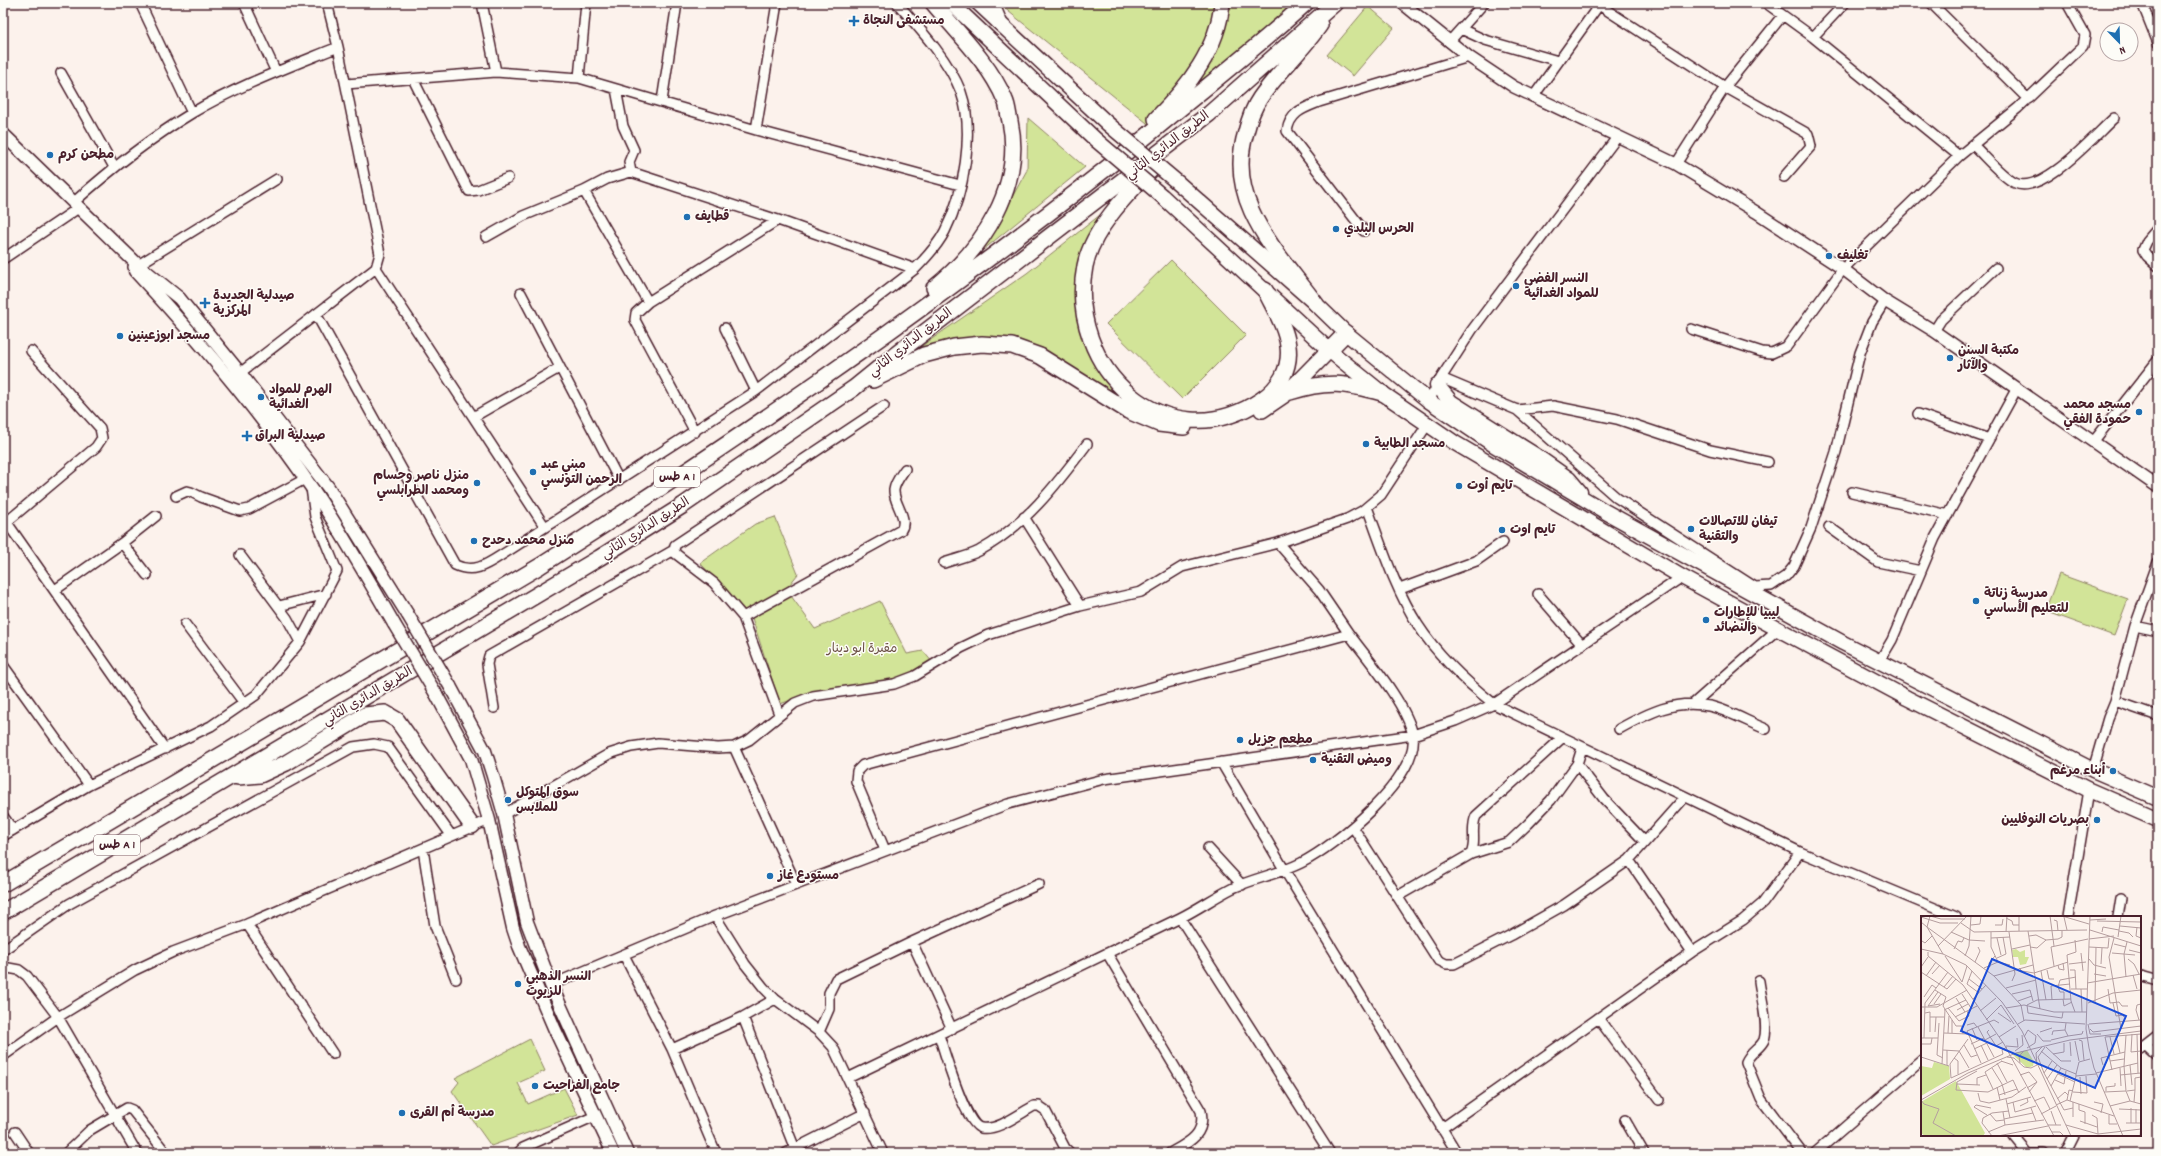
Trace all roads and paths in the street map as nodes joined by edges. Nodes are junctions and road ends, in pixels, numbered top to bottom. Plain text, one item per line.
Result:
1 (140, 3) edge
2 (244, 3) edge
3 (327, 3) edge
4 (482, 3) edge
5 (586, 3) edge
6 (677, 3) edge
7 (777, 3) edge
8 (897, 3) edge
9 (933, 3) edge
10 (951, 3) edge
11 (978, 3) edge
12 (991, 3) edge
13 (1222, 3) edge
14 (1306, 3) edge
15 (1402, 3) edge
16 (1484, 3) edge
17 (1766, 3) edge
18 (1845, 3) edge
19 (1932, 3) edge
20 (2067, 3) edge
21 (2142, 3) edge
22 (1335, 4) edge
23 (1600, 4) edge
24 (1782, 16) junction
25 (999, 22) junction
26 (1461, 29) junction
27 (1812, 37) junction
28 (1449, 42) junction
29 (2158, 43) edge
30 (338, 47) junction
31 (1469, 57) junction
32 (1558, 62) junction
33 (276, 72) junction
34 (496, 72) junction
35 (60, 73) dead end
36 (579, 78) junction
37 (413, 79) junction
38 (346, 84) junction
39 (1725, 87) junction
40 (616, 89) junction
41 (1533, 97) junction
42 (2028, 99) junction
43 (662, 101) junction
44 (192, 113) junction
45 (1209, 114) junction
46 (2114, 118) dead end
47 (756, 130) junction
48 (3, 134) edge
49 (1618, 136) junction
50 (3, 141) edge
51 (1973, 145) junction
52 (1126, 152) junction
53 (1959, 156) junction
54 (1676, 164) junction
55 (114, 167) junction
56 (631, 172) junction
57 (1784, 177) dead end
58 (508, 178) dead end
59 (277, 179) dead end
60 (960, 185) junction
61 (584, 191) junction
62 (74, 207) junction
63 (778, 220) junction
64 (2158, 228) edge
65 (1364, 231) dead end
66 (486, 237) dead end
67 (3, 259) edge
68 (135, 266) junction
69 (2158, 266) edge
70 (376, 268) junction
71 (1996, 268) dead end
72 (915, 269) junction
73 (1842, 269) junction
74 (1265, 290) junction
75 (521, 293) dead end
76 (1885, 301) junction
77 (648, 302) junction
78 (1316, 304) junction
79 (316, 314) junction
80 (725, 328) dead end
81 (1691, 329) dead end
82 (1934, 330) junction
83 (1346, 333) junction
84 (1330, 350) junction
85 (31, 351) dead end
86 (848, 363) junction
87 (2156, 365) edge
88 (558, 368) junction
89 (240, 372) junction
90 (1439, 381) junction
91 (854, 388) junction
92 (2017, 388) junction
93 (756, 391) junction
94 (1287, 393) junction
95 (1382, 393) junction
96 (1429, 401) junction
97 (884, 406) dead end
98 (1517, 410) junction
99 (1918, 414) dead end
100 (475, 416) junction
101 (1426, 424) junction
102 (695, 432) junction
103 (1989, 439) junction
104 (2093, 442) junction
105 (1087, 444) dead end
106 (1768, 462) dead end
107 (904, 469) dead end
108 (619, 480) junction
109 (308, 482) junction
110 (2158, 488) edge
111 (1852, 492) dead end
112 (176, 496) dead end
113 (1588, 501) junction
114 (1367, 507) junction
115 (1948, 515) junction
116 (156, 516) dead end
117 (1024, 517) junction
118 (4, 521) edge
119 (545, 526) junction
120 (1829, 527) dead end
121 (1503, 542) dead end
122 (122, 543) junction
123 (1278, 543) junction
124 (674, 550) junction
125 (240, 555) dead end
126 (2158, 562) edge
127 (944, 563) dead end
128 (1921, 570) junction
129 (147, 575) dead end
130 (1682, 577) junction
131 (1400, 589) junction
132 (55, 590) junction
133 (326, 594) junction
134 (1538, 594) dead end
135 (279, 606) junction
136 (1080, 606) junction
137 (743, 617) junction
138 (185, 624) dead end
139 (2135, 626) junction
140 (1778, 629) junction
141 (2158, 631) edge
142 (1349, 634) junction
143 (300, 642) junction
144 (1843, 643) junction
145 (1582, 645) junction
146 (1834, 658) junction
147 (1879, 662) junction
148 (3, 665) edge
149 (2115, 701) junction
150 (244, 703) junction
151 (1494, 704) junction
152 (1693, 704) junction
153 (494, 708) dead end
154 (779, 714) junction
155 (2158, 716) edge
156 (1619, 729) dead end
157 (1766, 729) dead end
158 (1413, 735) junction
159 (1562, 738) junction
160 (734, 747) junction
161 (1582, 748) junction
162 (165, 749) junction
163 (1221, 762) junction
164 (1577, 764) junction
165 (2093, 770) junction
166 (231, 778) junction
167 (89, 785) junction
168 (2089, 790) junction
169 (1685, 797) junction
170 (2158, 798) edge
171 (504, 814) junction
172 (3, 816) edge
173 (489, 820) junction
174 (2158, 820) edge
175 (472, 826) junction
176 (1353, 827) junction
177 (13, 830) junction
178 (451, 835) junction
179 (3, 836) edge
180 (1645, 842) junction
181 (1208, 848) dead end
182 (423, 849) junction
183 (884, 850) junction
184 (1800, 852) junction
185 (1471, 854) junction
186 (1629, 860) junction
187 (1284, 871) junction
188 (3, 884) edge
189 (796, 884) junction
190 (1039, 884) dead end
191 (1242, 885) junction
192 (1398, 896) junction
193 (2121, 898) dead end
194 (3, 912) edge
195 (715, 916) junction
196 (1954, 916) edge
197 (2068, 916) edge
198 (2118, 916) edge
199 (1180, 918) junction
200 (247, 924) junction
201 (912, 942) junction
202 (3, 950) edge
203 (1692, 952) junction
204 (1107, 953) junction
205 (624, 955) junction
206 (3, 967) edge
207 (2141, 976) edge
208 (456, 979) dead end
209 (2158, 981) edge
210 (1759, 982) dead end
211 (551, 985) junction
212 (775, 1000) junction
213 (58, 1017) junction
214 (743, 1017) junction
215 (1598, 1018) junction
216 (952, 1028) junction
217 (819, 1032) junction
218 (2158, 1034) edge
219 (939, 1035) junction
220 (2142, 1046) edge
221 (672, 1049) junction
222 (333, 1054) dead end
223 (3, 1056) edge
224 (2158, 1056) edge
225 (1921, 1061) edge
226 (848, 1078) junction
227 (1659, 1100) dead end
228 (865, 1113) junction
229 (115, 1114) junction
230 (595, 1116) junction
231 (1625, 1120) dead end
232 (1441, 1129) junction
233 (15, 1132) dead end
234 (2014, 1136) edge
235 (2074, 1136) edge
236 (795, 1149) junction
237 (2024, 1152) edge
238 (29, 1153) edge
239 (66, 1153) edge
240 (137, 1153) edge
241 (166, 1153) edge
242 (518, 1153) edge
243 (613, 1153) edge
244 (627, 1153) edge
245 (716, 1153) edge
246 (786, 1153) edge
247 (883, 1153) edge
248 (1070, 1153) edge
249 (1170, 1153) edge
250 (1330, 1153) edge
251 (1457, 1153) edge
252 (1644, 1153) edge
253 (1802, 1153) edge
254 (1815, 1153) edge
255 (2043, 1153) edge
256 (2065, 1153) edge

1 - 44 street
2 - 33 street
3 - 30 street
4 - 34 street
5 - 36 street
6 - 43 street
7 - 47 street
8 - 60 street
9 - 86 highway
10 - 74 main road, bridge
11 - 25 main road
12 - 25 highway
13 - 52 highway
14 - 52 highway, الطريق الدائري الثاني / طس A 1
15 - 28 street
16 - 26 street
17 - 24 street
18 - 27 street
19 - 42 street
20 - 42 street
21 - 29 street
22 - 45 highway, الطريق الدائري الثاني / طس A 1
22 - 78 highway
23 - 32 street
23 - 39 street
24 - 27 street
24 - 39 street
25 - 78 main road, bridge
26 - 28 street
26 - 32 street
27 - 53 street
28 - 31 street
30 - 33 street
30 - 38 street
31 - 41 street
31 - 65 street
32 - 41 street
33 - 44 street
34 - 36 street
34 - 37 street
35 - 55 street
36 - 40 street
37 - 38 street
37 - 58 street
38 - 70 street
39 - 54 street
39 - 57 street
40 - 43 street
40 - 56 street
41 - 49 street
42 - 51 street
43 - 47 street
44 - 55 street
45 - 74 highway
45 - 91 highway, الطريق الدائري الثاني / طس A 1
46 - 51 street
47 - 60 street
48 - 62 main road
49 - 54 street
49 - 90 street
50 - 62 main road
51 - 53 street
52 - 86 highway, الطريق الدائري الثاني / طس A 1
53 - 73 street
54 - 73 street
55 - 62 street
56 - 61 street
56 - 63 street
59 - 68 street
60 - 72 street
61 - 66 street
61 - 77 street
62 - 67 street
62 - 68 main road
63 - 72 street
63 - 77 street
64 - 69 street
68 - 89 main road
68 - 109 main road
70 - 79 street
70 - 100 street
71 - 82 street
72 - 93 street
73 - 76 street
73 - 81 street
74 - 84 main road
75 - 88 street
76 - 82 street
76 - 98 street
77 - 102 street
78 - 83 main road
79 - 89 street
79 - 119 street
80 - 93 street
82 - 92 street
83 - 84 highway
83 - 96 main road
84 - 94 highway
84 - 95 main road
85 - 118 street
86 - 188 highway, الطريق الدائري الثاني / طس A 1
87 - 104 street
88 - 100 street
88 - 108 street
89 - 171 main road, bridge
90 - 96 street
90 - 98 street
90 - 113 main road
91 - 94 highway
91 - 166 highway, الطريق الدائري الثاني / طس A 1
92 - 103 street
92 - 104 street
93 - 102 street
94 - 95 highway
95 - 101 main road
96 - 113 main road
97 - 124 street
98 - 106 street
99 - 103 street
100 - 119 street
101 - 114 street
101 - 130 main road
102 - 108 street
103 - 115 street
104 - 110 street
105 - 117 street
107 - 137 street
108 - 119 street
109 - 112 street
109 - 133 street
109 - 173 main road, bridge
111 - 115 street
113 - 144 main road
114 - 123 street
114 - 131 street
115 - 128 street
116 - 122 street
117 - 127 street
117 - 136 street
118 - 132 street
120 - 128 street
121 - 131 street
122 - 129 street
122 - 132 street
123 - 136 street
123 - 142 street
124 - 137 street
124 - 153 street
125 - 135 street
126 - 139 street
128 - 147 street
130 - 140 main road
130 - 145 street
131 - 151 street
132 - 162 street
133 - 135 street
133 - 143 street
134 - 145 street
135 - 143 street
136 - 154 street
137 - 154 street
138 - 150 street
139 - 141 street
139 - 149 street
140 - 146 main road
140 - 152 street
142 - 158 street
142 - 183 street
143 - 150 street
144 - 146 main road
144 - 147 main road
145 - 151 street
146 - 168 main road
147 - 165 main road
148 - 167 street
149 - 155 street
149 - 165 street
150 - 162 street
151 - 158 street
151 - 159 street
152 - 156 street
152 - 157 street
154 - 160 street
158 - 163 street
158 - 176 street
159 - 161 street
159 - 185 street
160 - 171 street
160 - 189 street
161 - 164 street
161 - 169 street
162 - 167 street
163 - 183 street
163 - 187 street
164 - 180 street
164 - 185 street
165 - 170 main road
166 - 175 highway
166 - 194 highway, الطريق الدائري الثاني / طس A 1
167 - 177 street
168 - 174 main road
168 - 197 street
169 - 180 street
169 - 184 street
171 - 211 main road
172 - 177 street
173 - 175 street
173 - 230 main road
175 - 178 street
176 - 187 street
176 - 192 street
177 - 179 street
178 - 182 street
178 - 202 street
180 - 186 street
181 - 191 street
182 - 200 street
182 - 208 street
183 - 189 street
184 - 196 street
184 - 203 street
185 - 192 street
186 - 192 street
186 - 203 street
187 - 191 street
187 - 232 street
189 - 195 street
190 - 201 street
191 - 199 street
193 - 198 street
195 - 205 street
195 - 212 street
199 - 204 street
199 - 250 street
200 - 213 street
200 - 222 street
201 - 216 street
201 - 217 street
203 - 215 street
204 - 216 street
204 - 249 street
205 - 211 street
205 - 221 street
206 - 213 street
207 - 209 street
210 - 253 street
211 - 244 main road
212 - 214 street
212 - 217 street
213 - 223 street
213 - 229 street
214 - 221 street
214 - 236 street
215 - 227 street
215 - 232 street
216 - 219 street
217 - 226 street
218 - 220 street
219 - 226 street
219 - 248 street
220 - 224 street
221 - 245 street
225 - 254 street
226 - 228 street
228 - 236 street
228 - 247 street
229 - 239 street
229 - 240 street
229 - 241 street
230 - 242 street
230 - 243 main road
231 - 252 street
232 - 251 street
233 - 238 street
234 - 237 street
235 - 256 street
236 - 246 street
237 - 255 street

